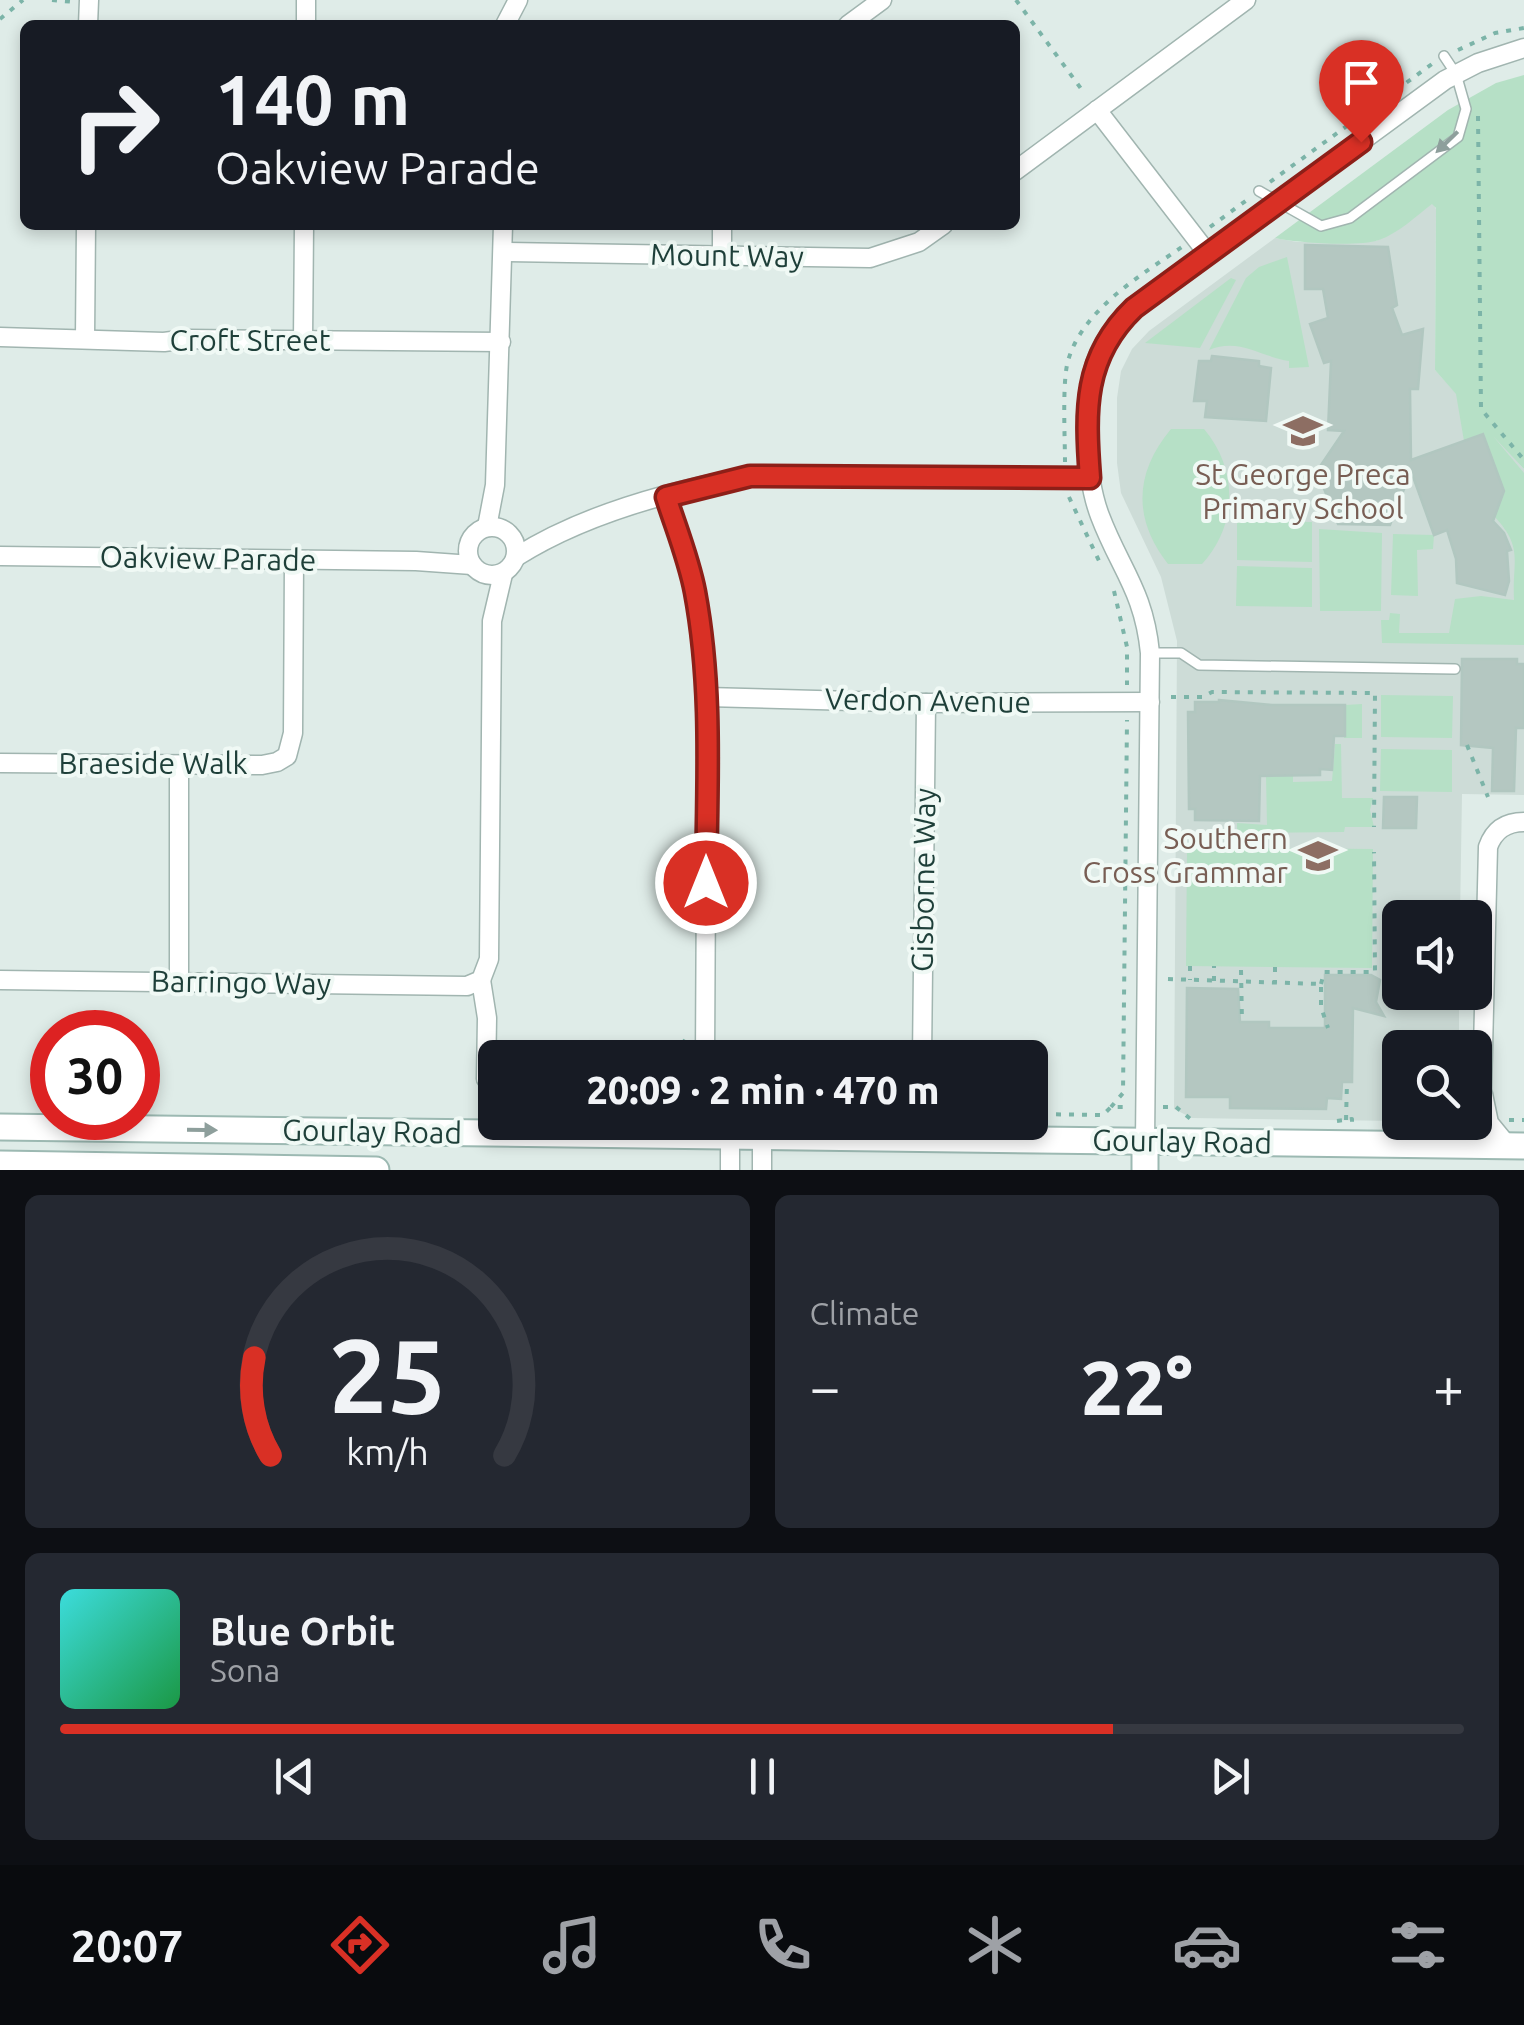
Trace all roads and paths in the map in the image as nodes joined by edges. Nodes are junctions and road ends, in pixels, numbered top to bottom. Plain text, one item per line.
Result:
1 (23, 0) edge
2 (882, 0) edge
3 (1016, 0) edge
4 (1246, 0) edge
5 (0, 19) edge
6 (855, 20) edge
7 (1524, 28) edge
8 (1524, 48) edge
9 (1444, 56) junction
10 (1456, 74) junction
11 (1085, 94) dead end
12 (1466, 109) junction
13 (1097, 110) junction
14 (1020, 167) edge
15 (1258, 191) junction
16 (1277, 204) junction
17 (86, 230) edge
18 (304, 230) edge
19 (503, 230) edge
20 (722, 230) edge
21 (936, 230) edge
22 (1196, 238) junction
23 (503, 252) junction
24 (1208, 254) junction
25 (722, 255) junction
26 (0, 336) edge
27 (85, 338) junction
28 (302, 341) junction
29 (500, 342) junction
30 (1524, 460) edge
31 (1065, 477) junction
32 (1090, 478) junction
33 (666, 497) junction
34 (500, 531) junction
35 (552, 534) junction
36 (469, 544) junction
37 (0, 556) edge
38 (516, 557) junction
39 (294, 560) junction
40 (416, 561) junction
41 (476, 569) junction
42 (503, 574) junction
43 (1106, 576) dead end
44 (1113, 590) dead end
45 (492, 621) junction
46 (1150, 653) junction
47 (1455, 669) dead end
48 (707, 697) junction
49 (1171, 697) dead end
50 (1127, 702) junction
51 (1150, 702) junction
52 (926, 703) junction
53 (1467, 746) dead end
54 (0, 763) edge
55 (180, 766) junction
56 (1488, 797) dead end
57 (1524, 822) edge
58 (1374, 827) dead end
59 (1374, 852) dead end
60 (1190, 966) dead end
61 (1214, 966) dead end
62 (1275, 967) dead end
63 (1242, 970) dead end
64 (1168, 979) dead end
65 (0, 980) edge
66 (481, 980) junction
67 (1190, 980) junction
68 (1214, 980) junction
69 (1242, 982) junction
70 (1275, 982) junction
71 (179, 983) junction
72 (1320, 984) junction
73 (1242, 1022) dead end
74 (1328, 1028) dead end
75 (1483, 1030) edge
76 (705, 1032) junction
77 (487, 1040) edge
78 (685, 1040) edge
79 (705, 1040) edge
80 (922, 1040) edge
81 (1347, 1082) dead end
82 (1110, 1107) junction
83 (1145, 1108) junction
84 (1048, 1114) edge
85 (1524, 1120) edge
86 (1193, 1121) dead end
87 (1334, 1121) dead end
88 (0, 1128) edge
89 (478, 1133) edge
90 (1511, 1137) edge
91 (730, 1140) edge
92 (762, 1140) edge
93 (1048, 1140) edge
94 (1448, 1140) edge
95 (1145, 1141) junction
96 (1444, 1144) junction
97 (0, 1164) edge
98 (376, 1170) edge
99 (730, 1170) edge
100 (762, 1170) edge
101 (1145, 1170) edge

1 - 5 path
2 - 6 street
3 - 11 path
4 - 13 street
7 - 9 path
8 - 10 street
9 - 10 lane
9 - 15 path
10 - 12 lane
10 - 16 street
12 -> 16 lane
12 - 30 path
13 - 14 street
13 - 22 street
15 - 16 lane
15 - 22 path
16 - 24 street
17 - 27 street
18 - 28 street
19 - 23 street
20 - 25 street
21 - 25 street, Mount Way
22 - 24 street
22 - 31 path
23 - 25 street, Mount Way
23 - 29 street
24 - 32 street
26 - 27 street, Croft Street
27 - 28 street, Croft Street
28 - 29 street, Croft Street
29 - 34 street
31 - 32 street
31 - 33 street
31 - 43 path
32 - 46 street
33 - 35 street
33 - 48 street
34 - 35 street
34 - 36 street
34 - 38 street
35 - 38 street
36 - 40 street, Oakview Parade
36 - 41 street
37 - 39 street, Oakview Parade
38 - 42 street
39 - 40 street, Oakview Parade
39 - 55 street, Braeside Walk
40 - 41 street, Oakview Parade
41 - 42 street
41 - 45 street
42 - 45 street
44 - 50 path
45 - 66 street
46 - 47 lane
46 - 51 street
48 - 52 street, Verdon Avenue
48 - 76 street
49 - 58 path
50 - 51 street, Verdon Avenue
50 - 52 street, Verdon Avenue
50 - 82 path
51 - 83 street
52 - 80 street, Gisborne Way
53 - 56 path
54 - 55 street, Braeside Walk
55 - 71 street
57 - 75 street
59 - 72 path
60 - 67 path
61 - 68 path
62 - 70 path
63 - 69 path
64 - 67 path
65 - 71 street, Barringo Way
66 - 71 street, Barringo Way
66 - 77 street
67 - 68 path
68 - 69 path
69 - 70 path
69 - 73 path
70 - 72 path
72 - 74 path
76 - 78 path
76 - 79 street
81 - 87 path
82 - 83 path
82 - 84 path
83 - 86 path
83 - 95 street
85 - 90 path
88 -> 89 main road, Gourlay Road
90 - 96 main road, Gourlay Road
91 - 99 street
92 - 100 street
93 - 95 main road, Gourlay Road
94 - 96 street
95 - 96 main road, Gourlay Road
95 - 101 main road
97 - 98 main road, Gourlay Road

